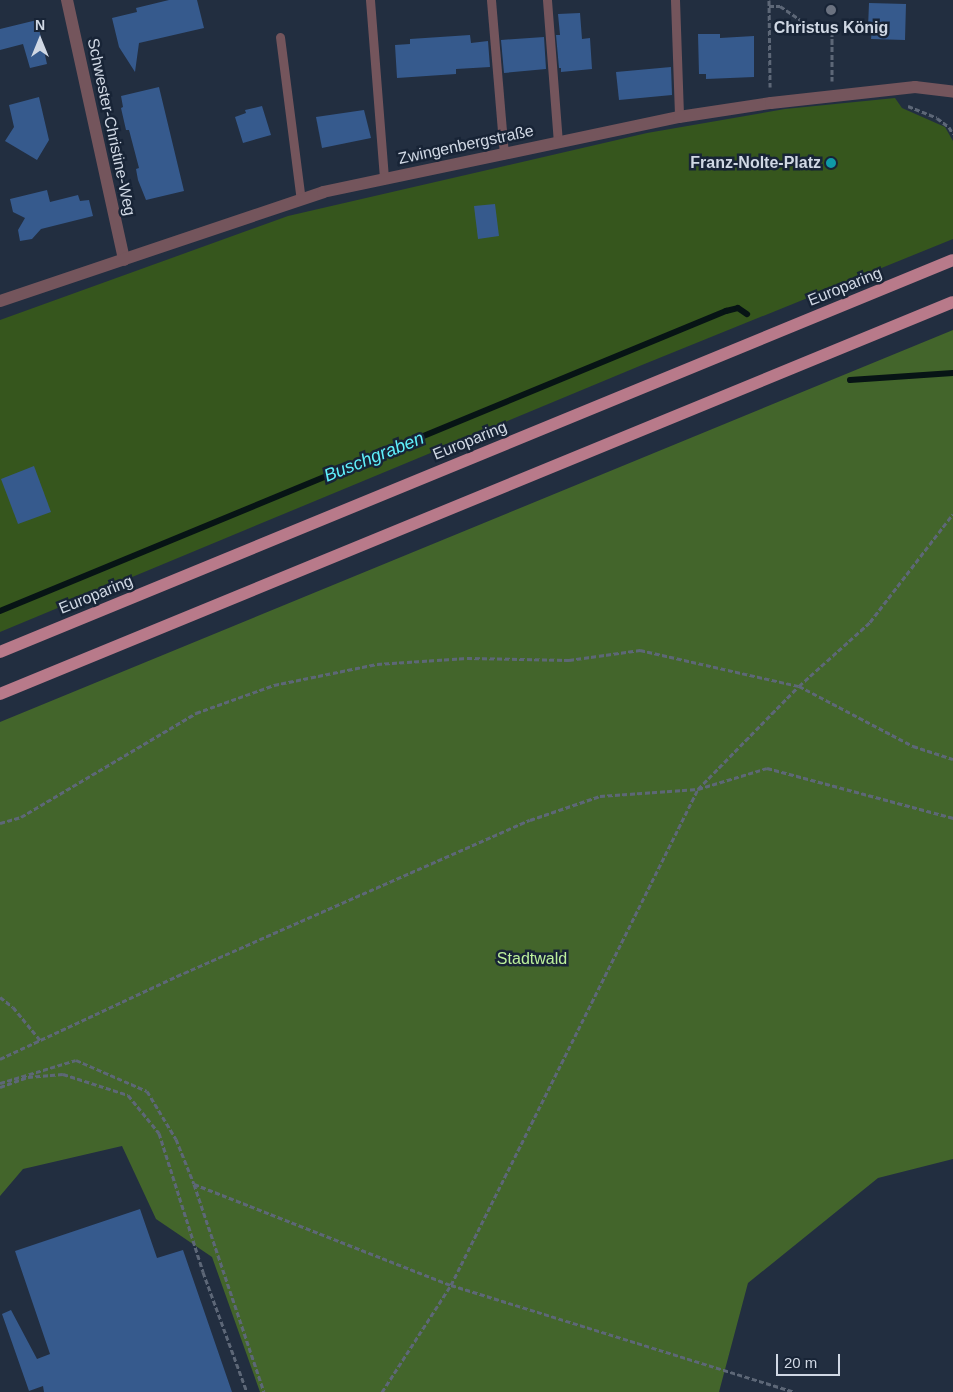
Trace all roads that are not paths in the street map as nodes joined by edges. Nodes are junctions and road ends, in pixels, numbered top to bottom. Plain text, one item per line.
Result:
1 (69, 0) edge
2 (370, 0) edge
3 (491, 0) edge
4 (547, 0) edge
5 (675, 0) edge
6 (280, 37) dead end
7 (953, 92) edge
8 (680, 117) junction
9 (558, 142) junction
10 (504, 154) junction
11 (384, 179) junction
12 (301, 200) junction
13 (124, 260) junction
14 (953, 260) edge
15 (0, 301) edge
16 (953, 302) edge
17 (0, 652) edge
18 (0, 694) edge

1 - 13 street, Schwester-Christine-Weg
2 - 11 lane
3 - 10 lane
4 - 9 lane
5 - 8 lane
6 - 12 lane
7 - 8 street, Zwingenbergstraße
8 - 9 street, Zwingenbergstraße
9 - 10 street, Zwingenbergstraße
10 - 11 street, Zwingenbergstraße
11 - 12 street, Zwingenbergstraße
12 - 13 street, Zwingenbergstraße
13 - 15 street, Zwingenbergstraße
14 - 17 main road, Europaring
16 - 18 main road

